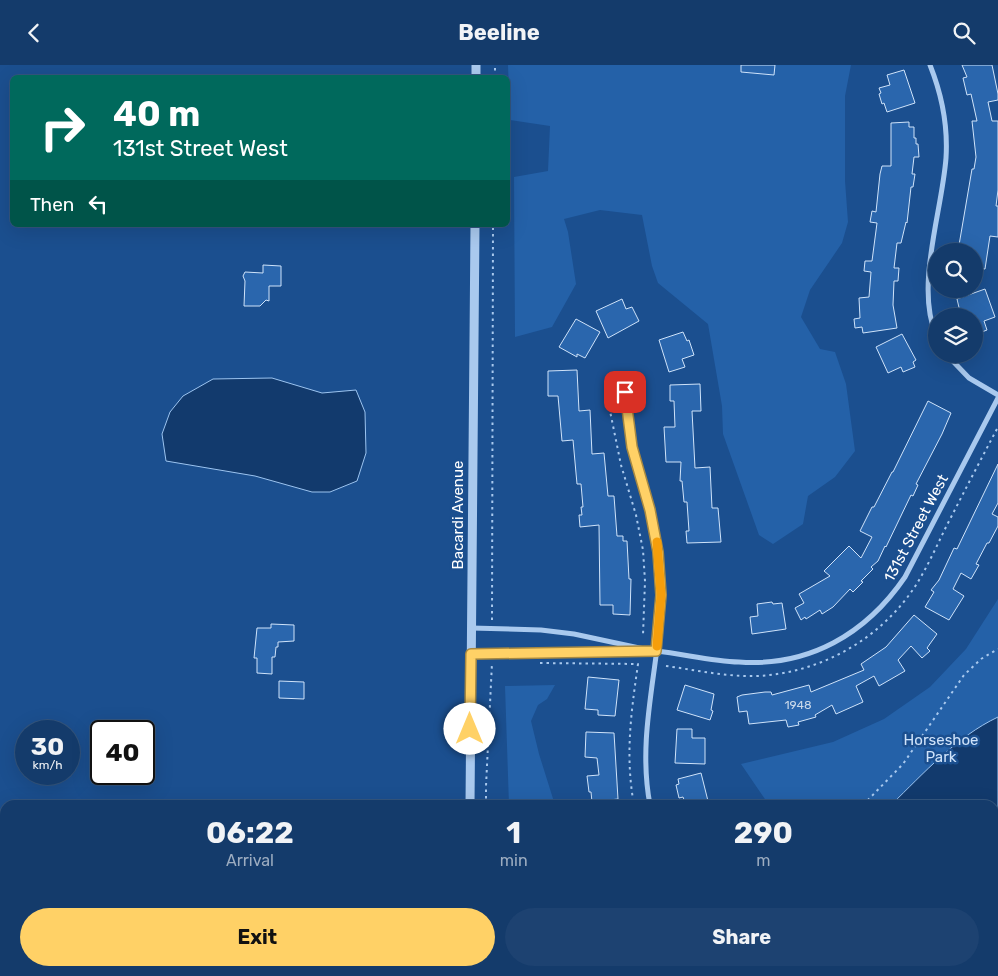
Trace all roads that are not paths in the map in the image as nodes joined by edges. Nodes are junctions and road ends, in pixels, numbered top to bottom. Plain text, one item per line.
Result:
1 (930, 65) edge
2 (475, 227) edge
3 (929, 308) edge
4 (955, 363) edge
5 (624, 381) dead end
6 (998, 396) edge
7 (471, 628) junction
8 (656, 651) junction
9 (471, 654) junction
10 (470, 800) edge
11 (649, 800) edge

1 - 3 street
2 - 7 street, Bacardi Avenue
4 - 6 street
5 - 8 street
6 - 8 street, 131st Street West
7 - 8 street
7 - 9 street, Bacardi Avenue
8 - 9 street, 131st Street West
8 - 11 street
9 - 10 street, Bacardi Avenue

